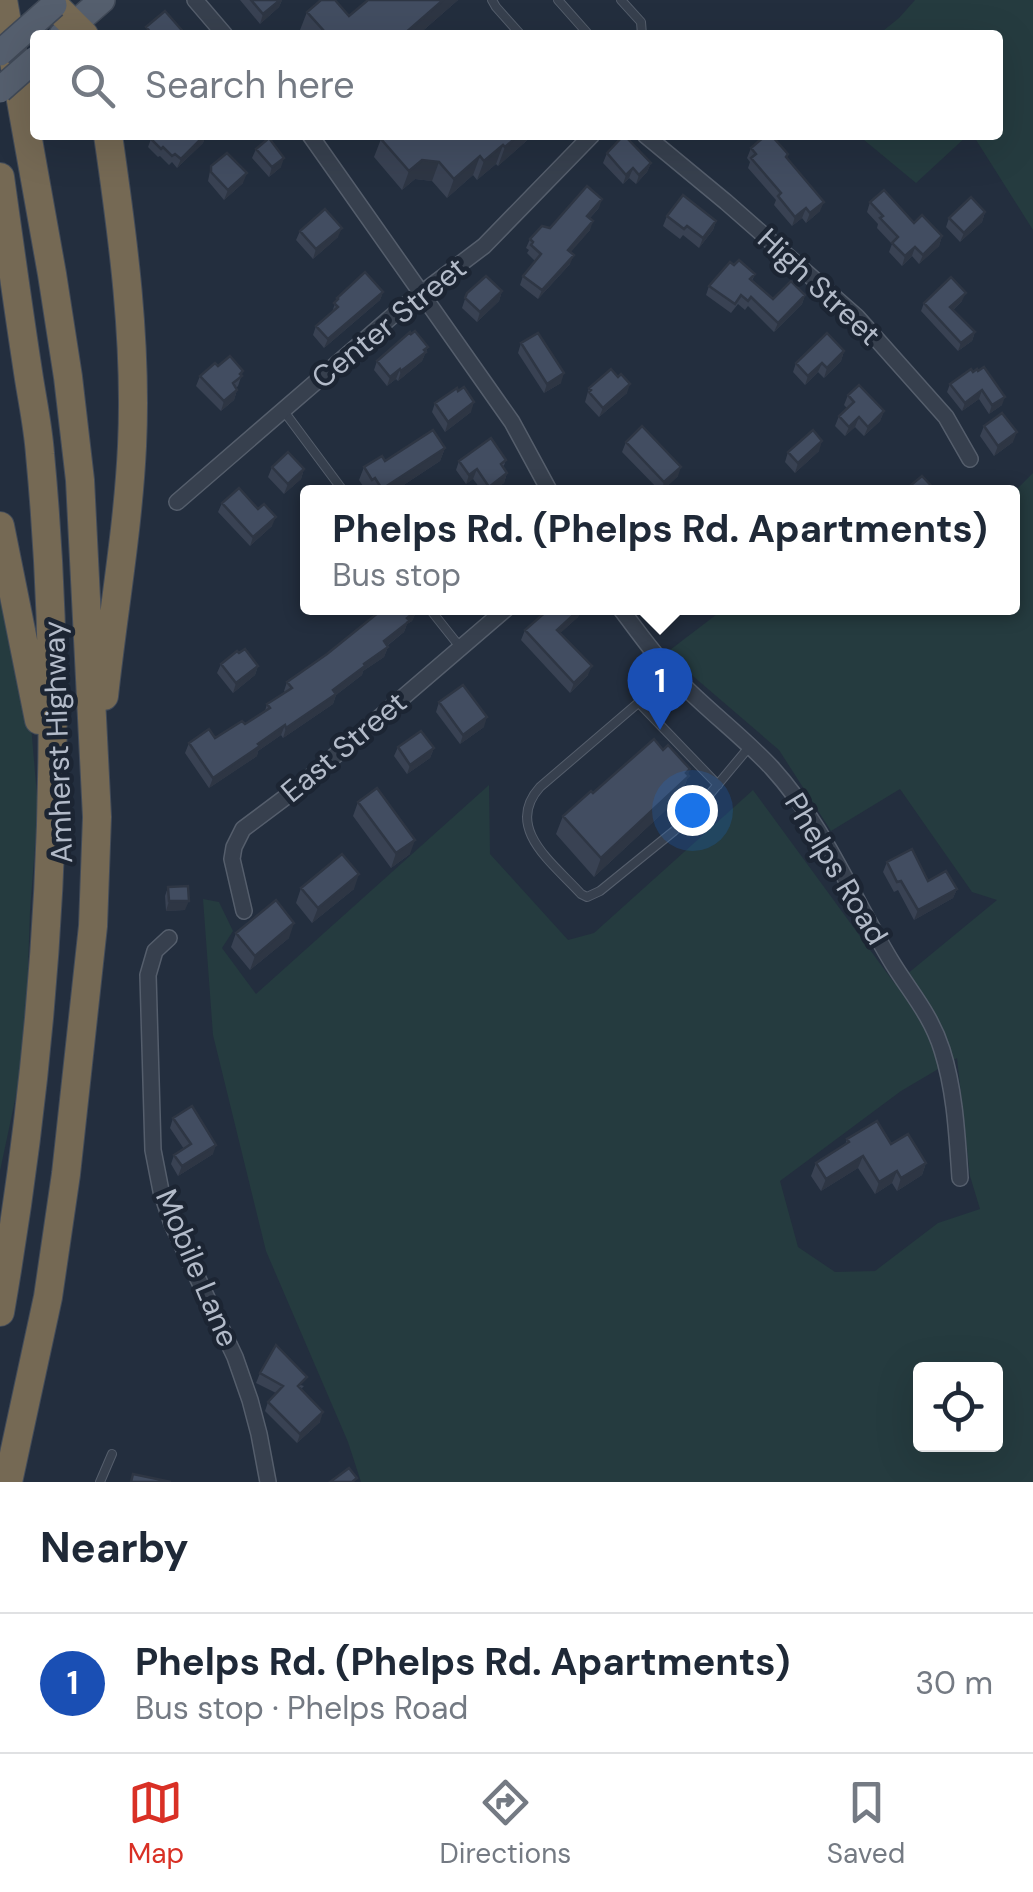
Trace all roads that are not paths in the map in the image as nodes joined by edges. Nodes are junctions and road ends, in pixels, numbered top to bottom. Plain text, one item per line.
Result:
1 (3, 0) edge
2 (102, 0) edge
3 (195, 0) edge
4 (492, 0) edge
5 (558, 0) edge
6 (621, 0) edge
7 (67, 20) edge
8 (220, 30) edge
9 (517, 30) edge
10 (584, 30) edge
11 (642, 30) edge
12 (30, 38) edge
13 (0, 53) edge
14 (30, 63) edge
15 (0, 90) edge
16 (109, 140) edge
17 (313, 140) edge
18 (587, 140) edge
19 (652, 140) edge
20 (0, 177) edge
21 (420, 294) junction
22 (283, 410) junction
23 (970, 459) dead end
24 (339, 485) edge
25 (546, 485) edge
26 (177, 502) dead end
27 (0, 526) edge
28 (434, 615) edge
29 (499, 615) edge
30 (625, 615) edge
31 (460, 648) junction
32 (672, 674) junction
33 (639, 703) junction
34 (750, 746) junction
35 (718, 785) junction
36 (97, 817) junction
37 (50, 851) junction
38 (244, 911) dead end
39 (169, 938) dead end
40 (960, 1178) dead end
41 (0, 1312) edge
42 (112, 1454) dead end
43 (8, 1482) edge
44 (100, 1482) edge
45 (268, 1482) edge

1 - 36 highway, Amherst Highway
2 - 7 main road
3 - 8 street
4 - 9 lane
5 - 10 lane
6 - 11 lane
12 - 13 main road, bridge
14 - 15 main road, bridge
16 - 36 highway
17 - 21 street
18 - 21 street, Center Street
19 - 23 street, High Street
20 - 37 highway, Amherst Highway
21 - 22 street, Center Street
21 - 25 street
22 - 24 lane
22 - 26 street, Center Street
27 - 37 highway
28 - 31 lane
29 - 31 street, East Street
30 - 32 street, Phelps Road
31 - 38 street, East Street
32 - 33 lane
32 - 34 street, Phelps Road
33 - 35 lane
33 - 35 lane
34 - 35 lane
34 - 40 street, Phelps Road
36 - 43 highway, Amherst Highway
37 - 41 highway, Amherst Highway
39 - 45 street, Mobile Lane
42 - 44 lane

